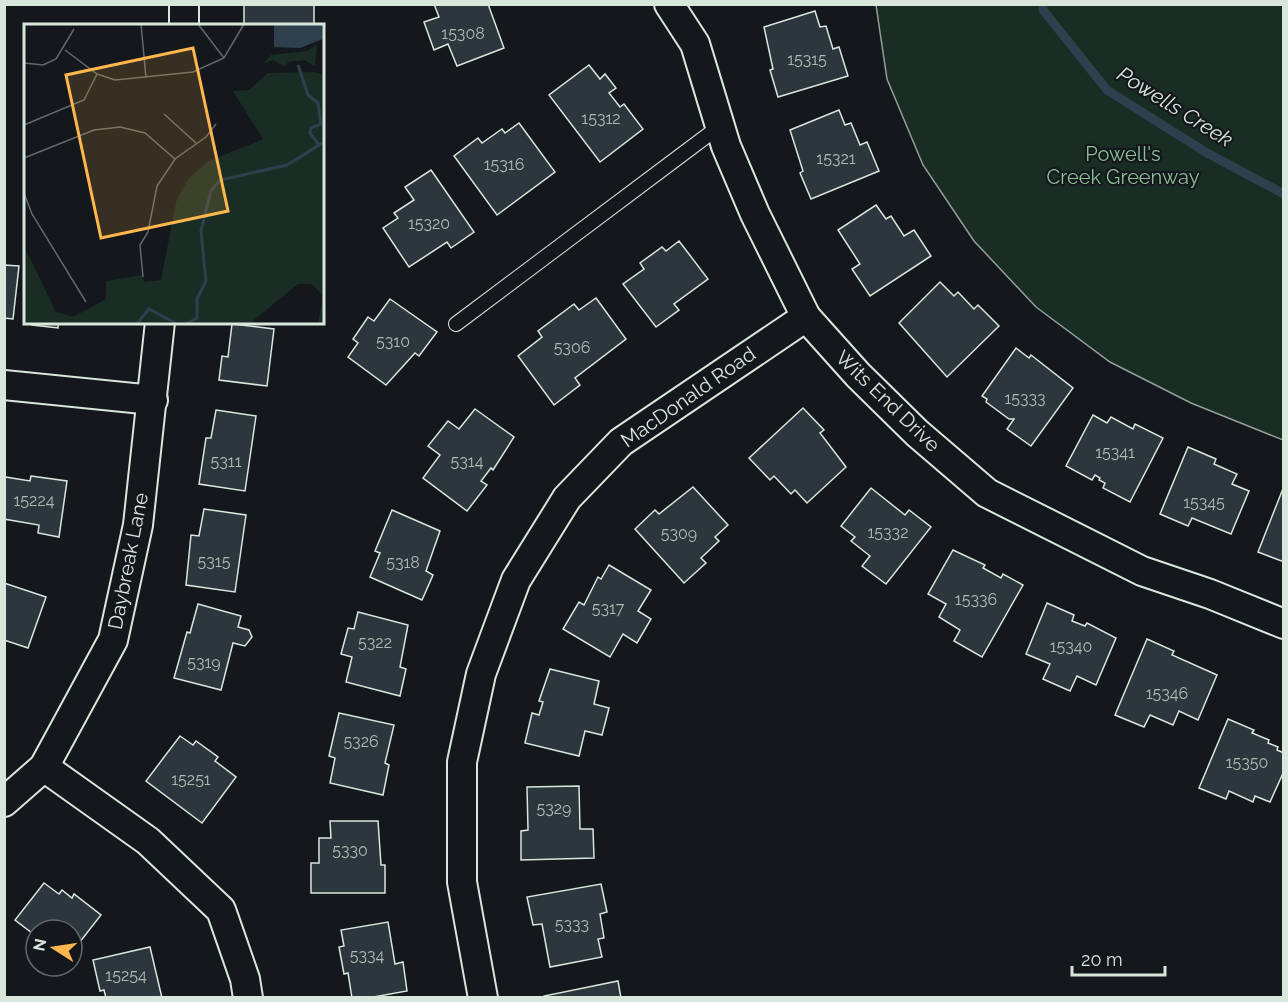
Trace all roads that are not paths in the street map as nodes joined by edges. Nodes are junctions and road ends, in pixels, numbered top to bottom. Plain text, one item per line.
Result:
1 (184, 4) edge
2 (669, 4) edge
3 (184, 24) edge
4 (720, 126) junction
5 (806, 317) junction
6 (160, 324) edge
7 (456, 324) dead end
8 (4, 385) edge
9 (153, 400) junction
10 (1284, 624) edge
11 (44, 767) junction
12 (4, 802) edge
13 (248, 998) edge
14 (483, 998) edge

1 - 3 street
2 - 4 street, Wits End Drive
4 - 5 street, Wits End Drive
4 - 7 lane
5 - 10 street, Wits End Drive
5 - 14 street, MacDonald Road
6 - 9 street, Daybreak Lane
8 - 9 street
9 - 11 street, Daybreak Lane
11 - 12 street, Daybreak Lane
11 - 13 street

